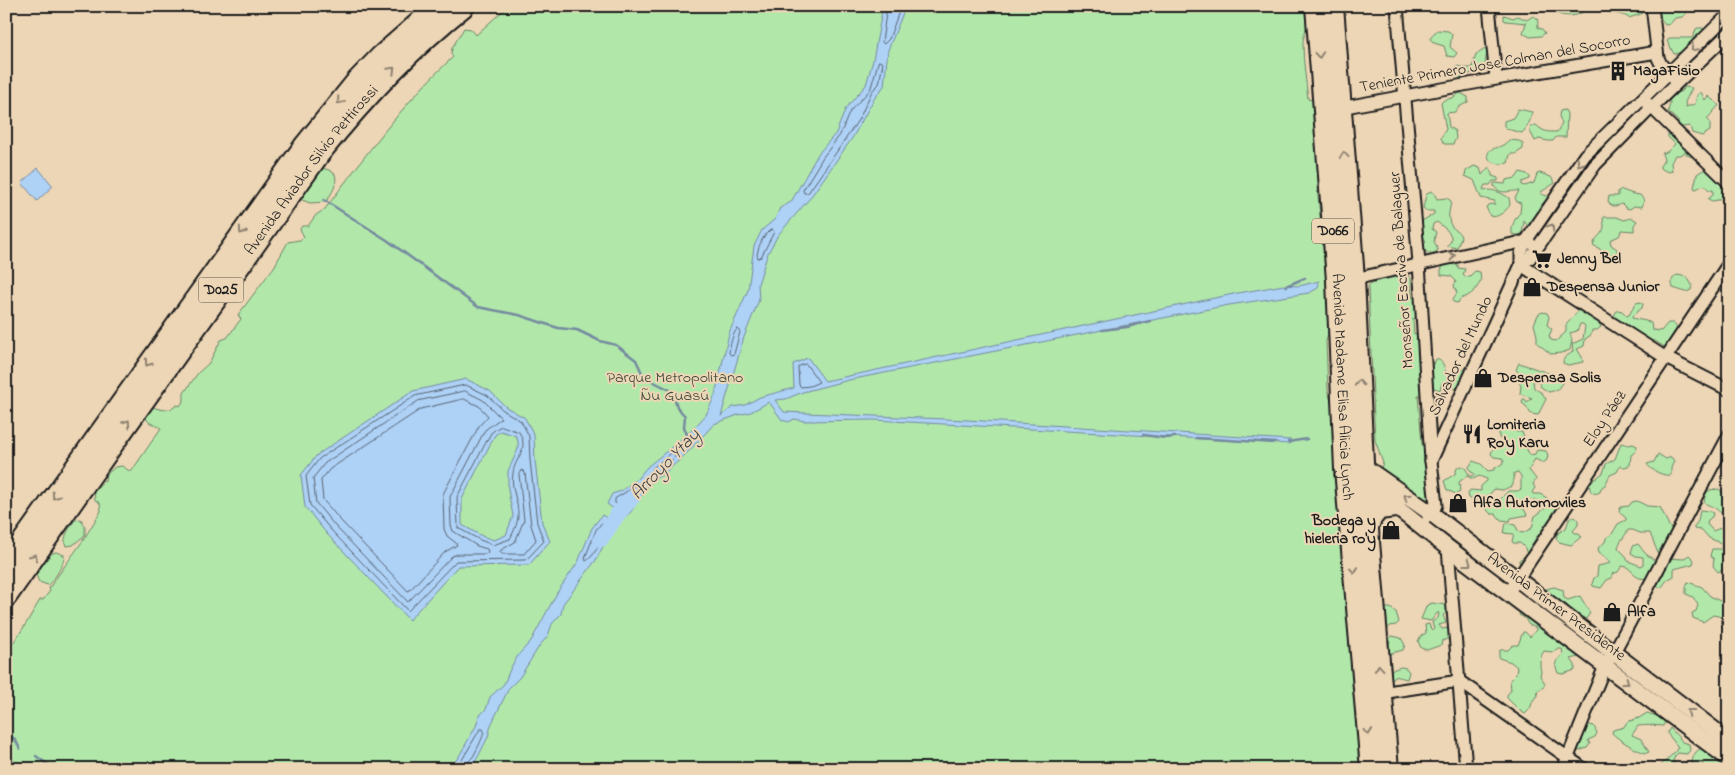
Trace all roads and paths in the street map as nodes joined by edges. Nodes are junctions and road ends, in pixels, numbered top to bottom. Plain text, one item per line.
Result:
1 (438, 6) edge
2 (464, 6) edge
3 (1316, 6) edge
4 (1333, 6) edge
5 (1397, 6) edge
6 (1489, 6) edge
7 (1652, 6) edge
8 (1729, 14) edge
9 (1729, 33) edge
10 (1657, 52) junction
11 (1668, 73) junction
12 (1496, 79) junction
13 (1676, 83) junction
14 (1405, 96) junction
15 (1642, 99) junction
16 (1340, 108) junction
17 (1651, 108) junction
18 (1729, 183) edge
19 (1526, 241) junction
20 (1537, 248) junction
21 (1419, 263) junction
22 (1729, 264) edge
23 (1521, 265) junction
24 (1354, 279) junction
25 (1666, 358) junction
26 (1729, 390) edge
27 (1342, 393) junction
28 (1729, 435) edge
29 (1431, 461) junction
30 (1363, 474) junction
31 (1395, 507) junction
32 (1432, 514) junction
33 (1417, 524) junction
34 (1367, 528) junction
35 (1448, 548) junction
36 (6, 565) edge
37 (1518, 580) junction
38 (1509, 594) junction
39 (6, 597) edge
40 (1609, 660) junction
41 (1459, 681) junction
42 (1381, 692) junction
43 (1729, 742) edge
44 (1568, 757) junction
45 (1729, 759) edge
46 (1371, 769) edge
47 (1388, 769) edge
48 (1466, 769) edge
49 (1563, 769) edge
50 (1584, 769) edge

1 -> 36 highway, Avenida Aviador Silvio Pettirossi / D025
39 -> 2 highway, Avenida Aviador Silvio Pettirossi / D025
3 -> 27 highway, Avenida Madame Elisa Alicia Lynch / D066
4 - 16 highway, Avenida Madame Elisa Alicia Lynch / D066
5 - 14 street, Monseñor Escriva de Balaguer
6 - 12 street
7 - 10 street
8 -> 11 street, Salvador del Mundo
9 - 13 street, Salvador del Mundo
10 - 11 street
10 - 12 street, Teniente Primero Jose Colman del Socorro
11 - 13 street
11 - 15 street, Salvador del Mundo
12 - 14 street, Teniente Primero Jose Colman del Socorro
13 - 17 street, Salvador del Mundo
14 - 16 street, Teniente Primero Jose Colman del Socorro
14 - 21 street, Monseñor Escriva de Balaguer
15 - 17 street
15 -> 19 street, Salvador del Mundo
24 -> 16 highway, Avenida Madame Elisa Alicia Lynch / D066
17 - 18 street
20 -> 17 street, Salvador del Mundo
19 - 20 street
21 -> 19 street
19 - 23 street, Salvador del Mundo
20 - 23 street, Salvador del Mundo
21 - 24 street
21 - 29 street, Monseñor Escriva de Balaguer
22 - 25 street, Eloy Páez
23 - 25 street
23 - 29 street, Salvador del Mundo
30 -> 24 highway, Avenida Madame Elisa Alicia Lynch / D066
25 - 26 street
25 - 37 street, Eloy Páez
27 - 30 highway
27 -> 46 highway, Avenida Madame Elisa Alicia Lynch / D066
28 - 40 street
29 - 32 street, Monseñor Escriva de Balaguer
30 - 31 main road, Avenida Primer Presidente
32 -> 30 main road, Avenida Primer Presidente
30 - 34 highway, Avenida Madame Elisa Alicia Lynch / D066
31 - 33 main road, Avenida Primer Presidente
31 - 34 highway
32 - 33 street
32 - 37 main road, Avenida Primer Presidente
33 - 35 main road, Avenida Primer Presidente
42 -> 34 highway, Avenida Madame Elisa Alicia Lynch / D066
35 -> 38 main road, Avenida Primer Presidente
35 - 41 street
37 - 38 street, Eloy Páez
37 - 40 main road, Avenida Primer Presidente
38 - 40 main road, Avenida Primer Presidente
43 -> 40 main road, Avenida Primer Presidente
40 - 44 street
40 -> 45 main road, Avenida Primer Presidente
41 - 42 street
41 - 44 street
41 - 48 street
42 - 47 highway, Avenida Madame Elisa Alicia Lynch / D066
44 - 49 street
44 - 50 street

